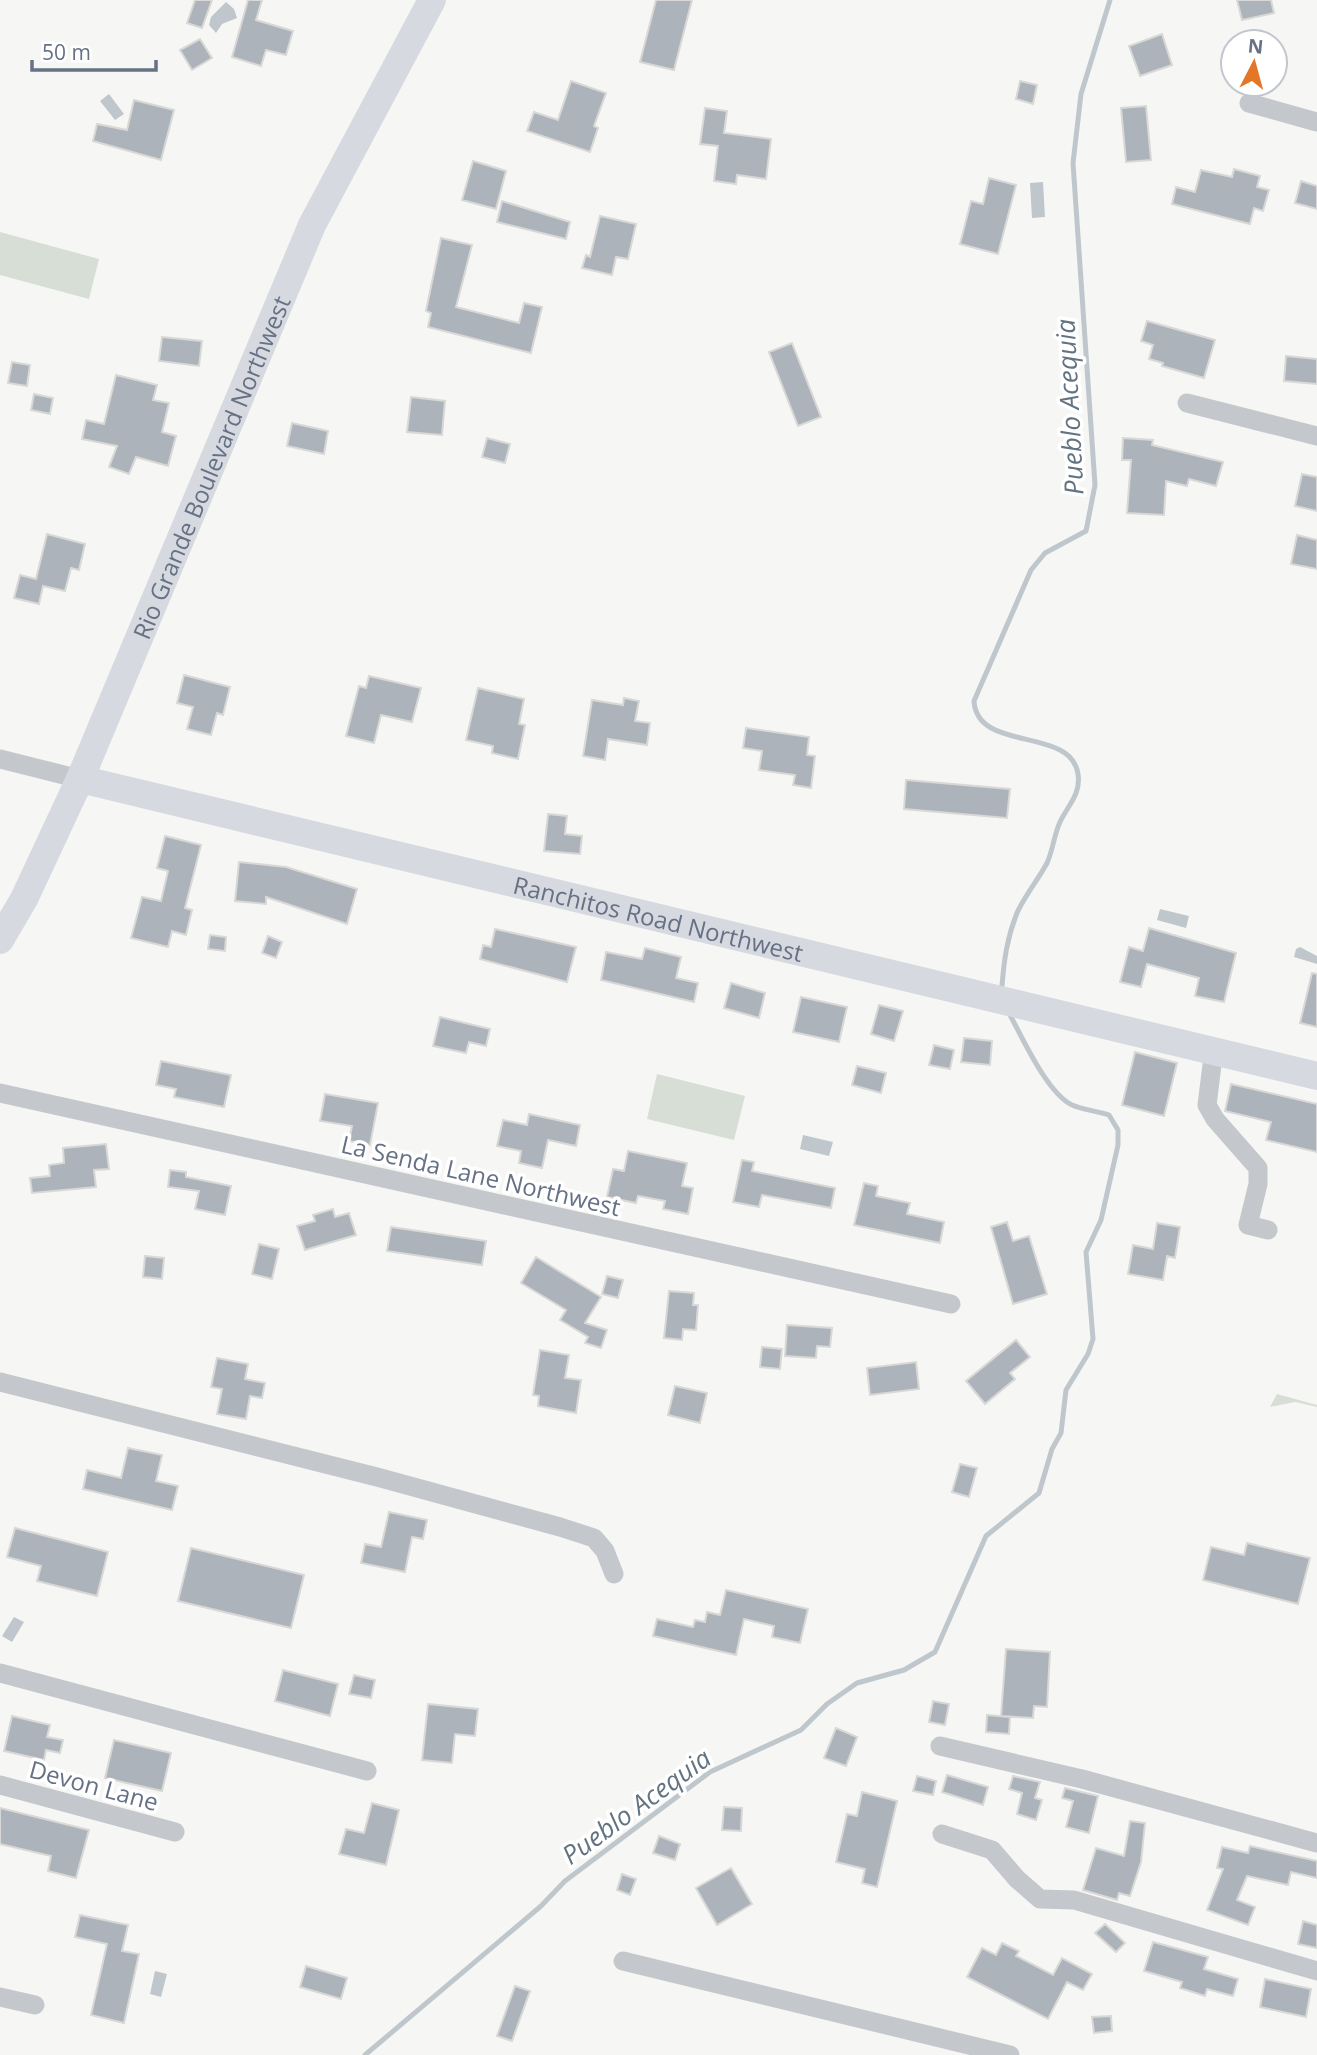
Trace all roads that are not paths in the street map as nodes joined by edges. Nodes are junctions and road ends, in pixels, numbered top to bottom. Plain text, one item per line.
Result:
1 (432, 0) edge
2 (1250, 103) dead end
3 (1317, 122) edge
4 (1187, 402) dead end
5 (1317, 436) edge
6 (0, 759) edge
7 (80, 779) junction
8 (0, 940) edge
9 (1214, 1049) junction
10 (1317, 1076) edge
11 (0, 1093) edge
12 (1268, 1230) dead end
13 (951, 1304) dead end
14 (0, 1382) edge
15 (614, 1574) dead end
16 (0, 1673) edge
17 (940, 1746) dead end
18 (367, 1771) dead end
19 (0, 1786) edge
20 (176, 1832) dead end
21 (942, 1834) dead end
22 (1317, 1843) edge
23 (624, 1961) dead end
24 (1317, 1971) edge
25 (0, 1997) edge
26 (35, 2005) dead end
27 (1010, 2055) edge

1 - 7 street, Rio Grande Boulevard Northwest
2 - 3 street
4 - 5 street
6 - 7 street, Ranchitos Road Northwest
7 - 8 street, Rio Grande Boulevard Northwest
7 - 9 street, Ranchitos Road Northwest
9 - 10 street, Ranchitos Road Northwest
9 - 12 street
11 - 13 street, La Senda Lane Northwest
14 - 15 street
16 - 18 street
17 - 22 street
19 - 20 street, Devon Lane
21 - 24 street
23 - 27 street
25 - 26 street

